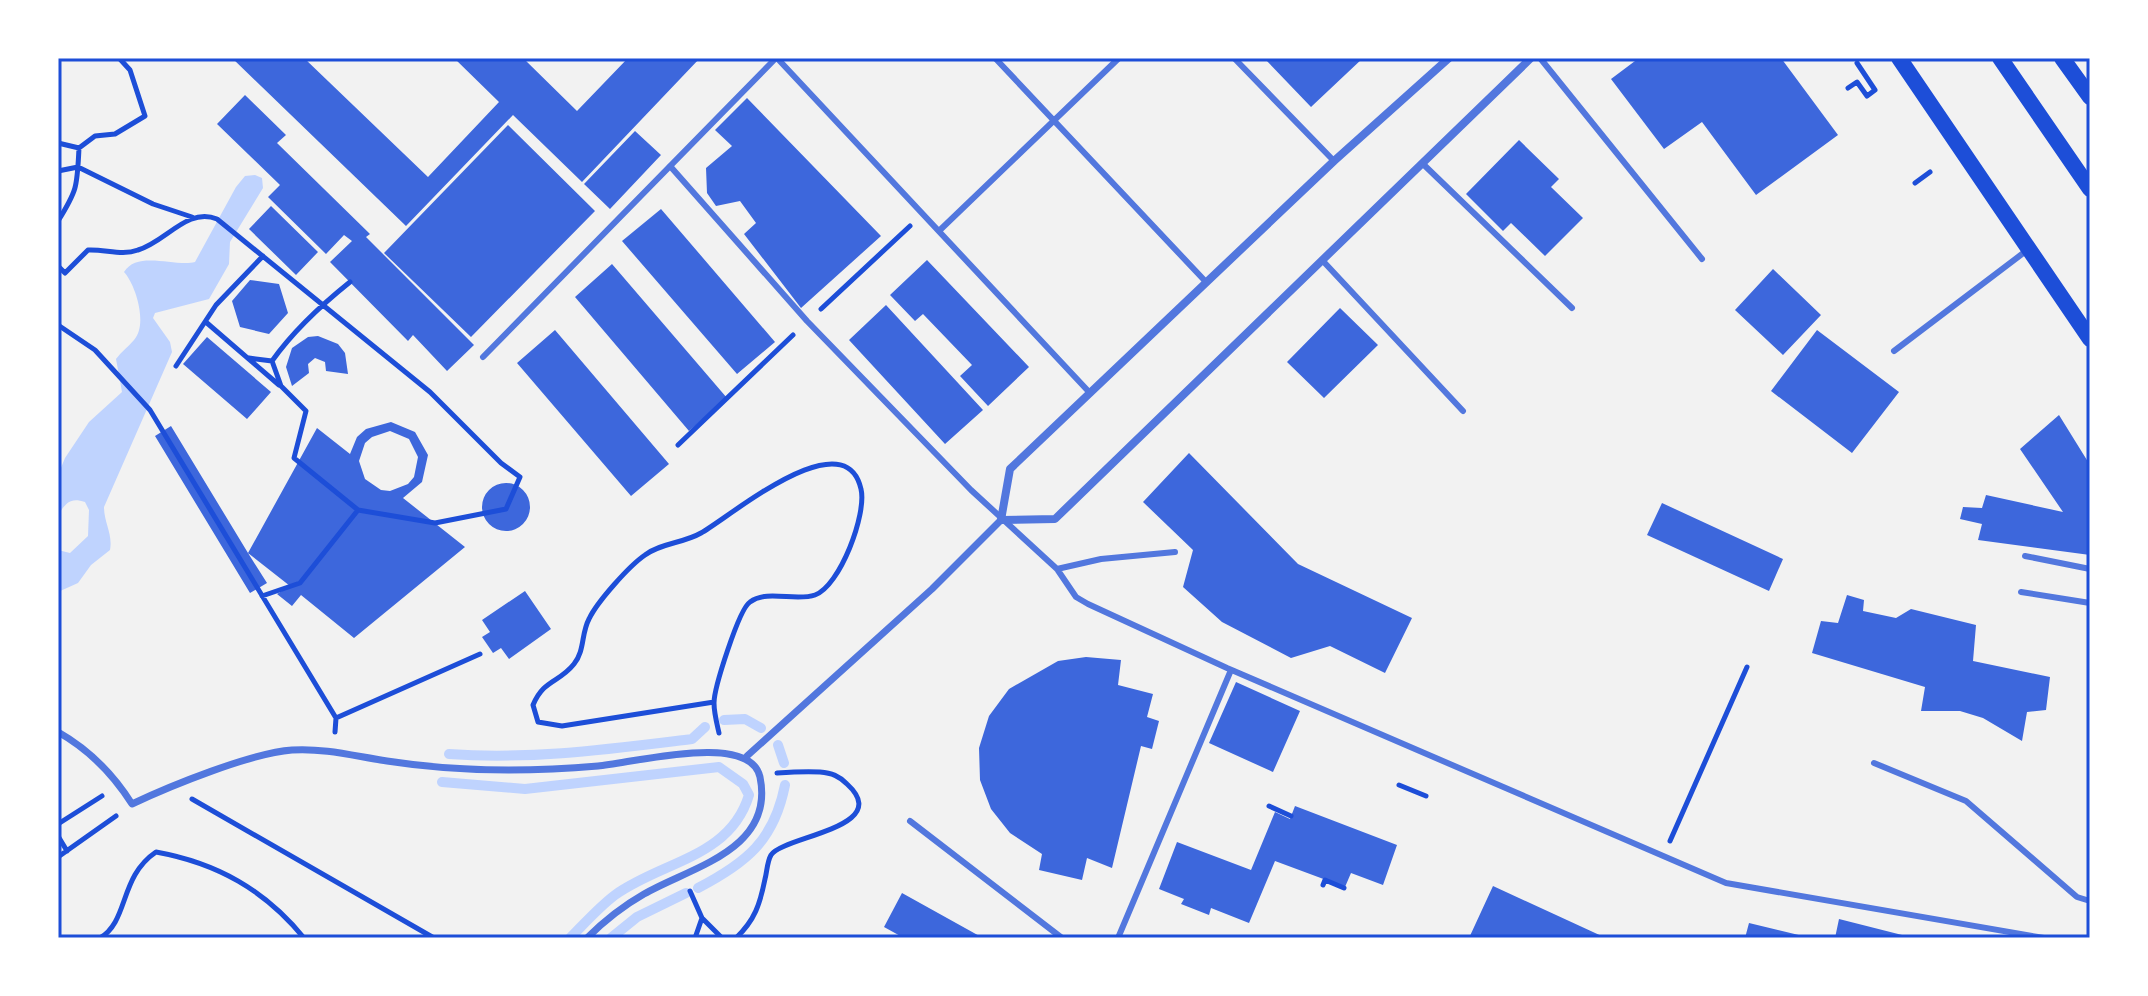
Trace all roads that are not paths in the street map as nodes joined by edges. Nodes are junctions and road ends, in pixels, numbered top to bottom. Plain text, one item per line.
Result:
1 (777, 58) edge
2 (995, 58) edge
3 (1119, 58) edge
4 (1234, 58) edge
5 (1449, 58) edge
6 (1531, 58) edge
7 (1540, 58) edge
8 (1899, 58) edge
9 (2000, 58) edge
10 (2062, 58) edge
11 (2090, 97) edge
12 (1054, 121) junction
13 (1334, 161) junction
14 (1422, 163) junction
15 (670, 166) junction
16 (2090, 189) edge
17 (940, 230) junction
18 (2029, 249) junction
19 (1702, 259) dead end
20 (1322, 260) junction
21 (1206, 282) junction
22 (1572, 308) dead end
23 (2090, 339) edge
24 (1894, 351) dead end
25 (483, 357) dead end
26 (1090, 393) junction
27 (1463, 411) dead end
28 (1001, 520) junction
29 (1175, 552) dead end
30 (2025, 556) dead end
31 (1057, 569) junction
32 (2090, 569) edge
33 (2021, 592) dead end
34 (2090, 603) edge
35 (1231, 670) junction
36 (58, 732) edge
37 (747, 756) junction
38 (1874, 763) dead end
39 (910, 821) dead end
40 (2090, 901) edge
41 (587, 938) edge
42 (1062, 938) edge
43 (1118, 938) edge
44 (2044, 938) edge

1 - 15 lane
1 - 17 lane
2 - 12 lane
3 - 12 lane
4 - 13 lane
5 - 13 street
6 - 14 street
7 - 19 lane
8 - 18 main road
9 - 16 main road
10 - 11 main road
12 - 17 lane
12 - 21 lane
13 - 21 street
14 - 20 street
14 - 22 lane
15 - 25 lane
15 - 28 lane
17 - 26 lane
18 - 23 main road
18 - 24 lane
20 - 27 lane
20 - 28 street
21 - 26 street
26 - 28 street
28 - 31 lane
28 - 37 street
29 - 31 lane
30 - 32 lane
31 - 35 lane
33 - 34 lane
35 - 43 lane
35 - 44 lane
36 - 37 street
37 - 41 street
38 - 40 lane
39 - 42 lane

